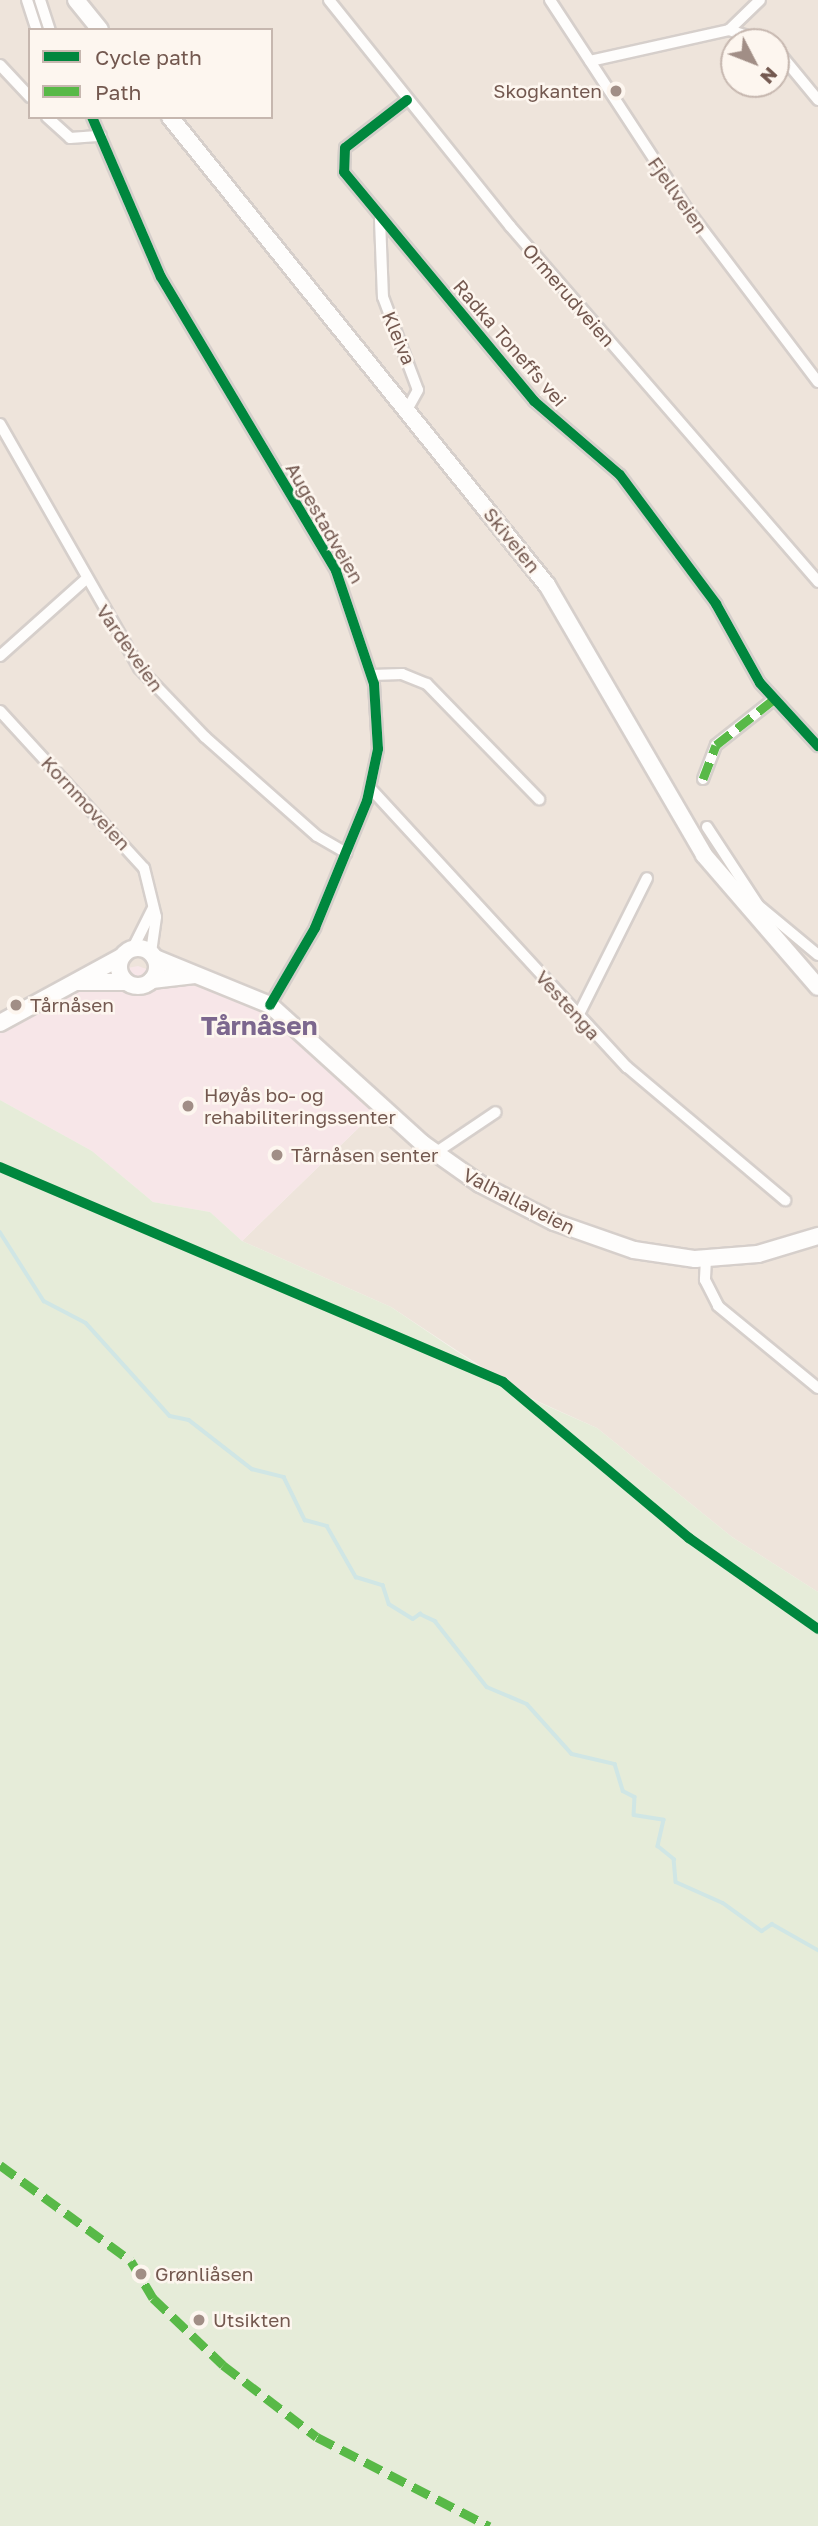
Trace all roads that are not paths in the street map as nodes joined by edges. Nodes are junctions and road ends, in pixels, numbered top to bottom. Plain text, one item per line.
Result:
1 (27, 0) edge
2 (40, 0) edge
3 (76, 0) edge
4 (329, 0) edge
5 (550, 0) edge
6 (760, 0) edge
7 (36, 28) edge
8 (49, 28) edge
9 (98, 28) edge
10 (731, 28) edge
11 (720, 32) edge
12 (590, 61) junction
13 (0, 65) edge
14 (790, 66) edge
15 (28, 95) edge
16 (407, 100) junction
17 (818, 100) edge
18 (49, 119) edge
19 (93, 119) edge
20 (172, 119) edge
21 (101, 136) junction
22 (380, 220) junction
23 (818, 382) edge
24 (407, 410) junction
25 (0, 424) edge
26 (85, 580) junction
27 (818, 582) edge
28 (0, 656) edge
29 (372, 675) junction
30 (773, 700) junction
31 (0, 711) edge
32 (818, 746) edge
33 (703, 779) dead end
34 (370, 789) junction
35 (539, 799) dead end
36 (706, 827) dead end
37 (347, 853) junction
38 (647, 878) dead end
39 (154, 905) junction
40 (127, 953) junction
41 (818, 955) edge
42 (153, 956) junction
43 (198, 975) junction
44 (152, 980) junction
45 (125, 982) junction
46 (74, 983) junction
47 (818, 987) edge
48 (270, 1005) junction
49 (578, 1016) junction
50 (0, 1023) edge
51 (496, 1112) dead end
52 (435, 1153) junction
53 (785, 1200) dead end
54 (818, 1236) edge
55 (706, 1259) junction
56 (818, 1388) edge

1 - 7 street
2 - 8 street
3 - 9 main road
4 - 16 street, Ormerudveien
5 - 12 street, Fjellveien
6 - 10 street
11 - 12 street
12 - 23 street, Fjellveien
13 - 15 street
14 - 17 street
16 - 22 street, Radka Toneffs vei
16 - 27 street, Ormerudveien
18 - 21 street
19 - 21 street, Augestadveien
20 - 24 main road, Skiveien
21 - 29 street, Augestadveien
22 - 24 street, Kleiva
22 - 30 street, Radka Toneffs vei
24 - 47 main road, Skiveien
25 - 26 street, Vardeveien
26 - 28 street
26 - 37 street, Vardeveien
29 - 34 street, Augestadveien
29 - 35 street
30 - 32 street, Radka Toneffs vei
30 - 33 street
31 - 39 street, Kornmoveien
34 - 37 street, Augestadveien
34 - 49 street, Vestenga
36 - 41 street
37 - 48 street, Augestadveien
38 - 49 street
39 - 40 street
39 - 42 street, Kornmoveien
40 - 42 main road
40 - 45 main road
40 - 46 main road
42 - 43 main road, Valhallaveien
42 - 44 main road
43 - 44 main road, Valhallaveien
43 - 48 main road, Valhallaveien
44 - 45 main road
45 - 46 main road
46 - 50 main road
48 - 52 main road, Valhallaveien
49 - 53 street, Vestenga
51 - 52 street
52 - 55 main road, Valhallaveien
54 - 55 main road, Valhallaveien
55 - 56 street

